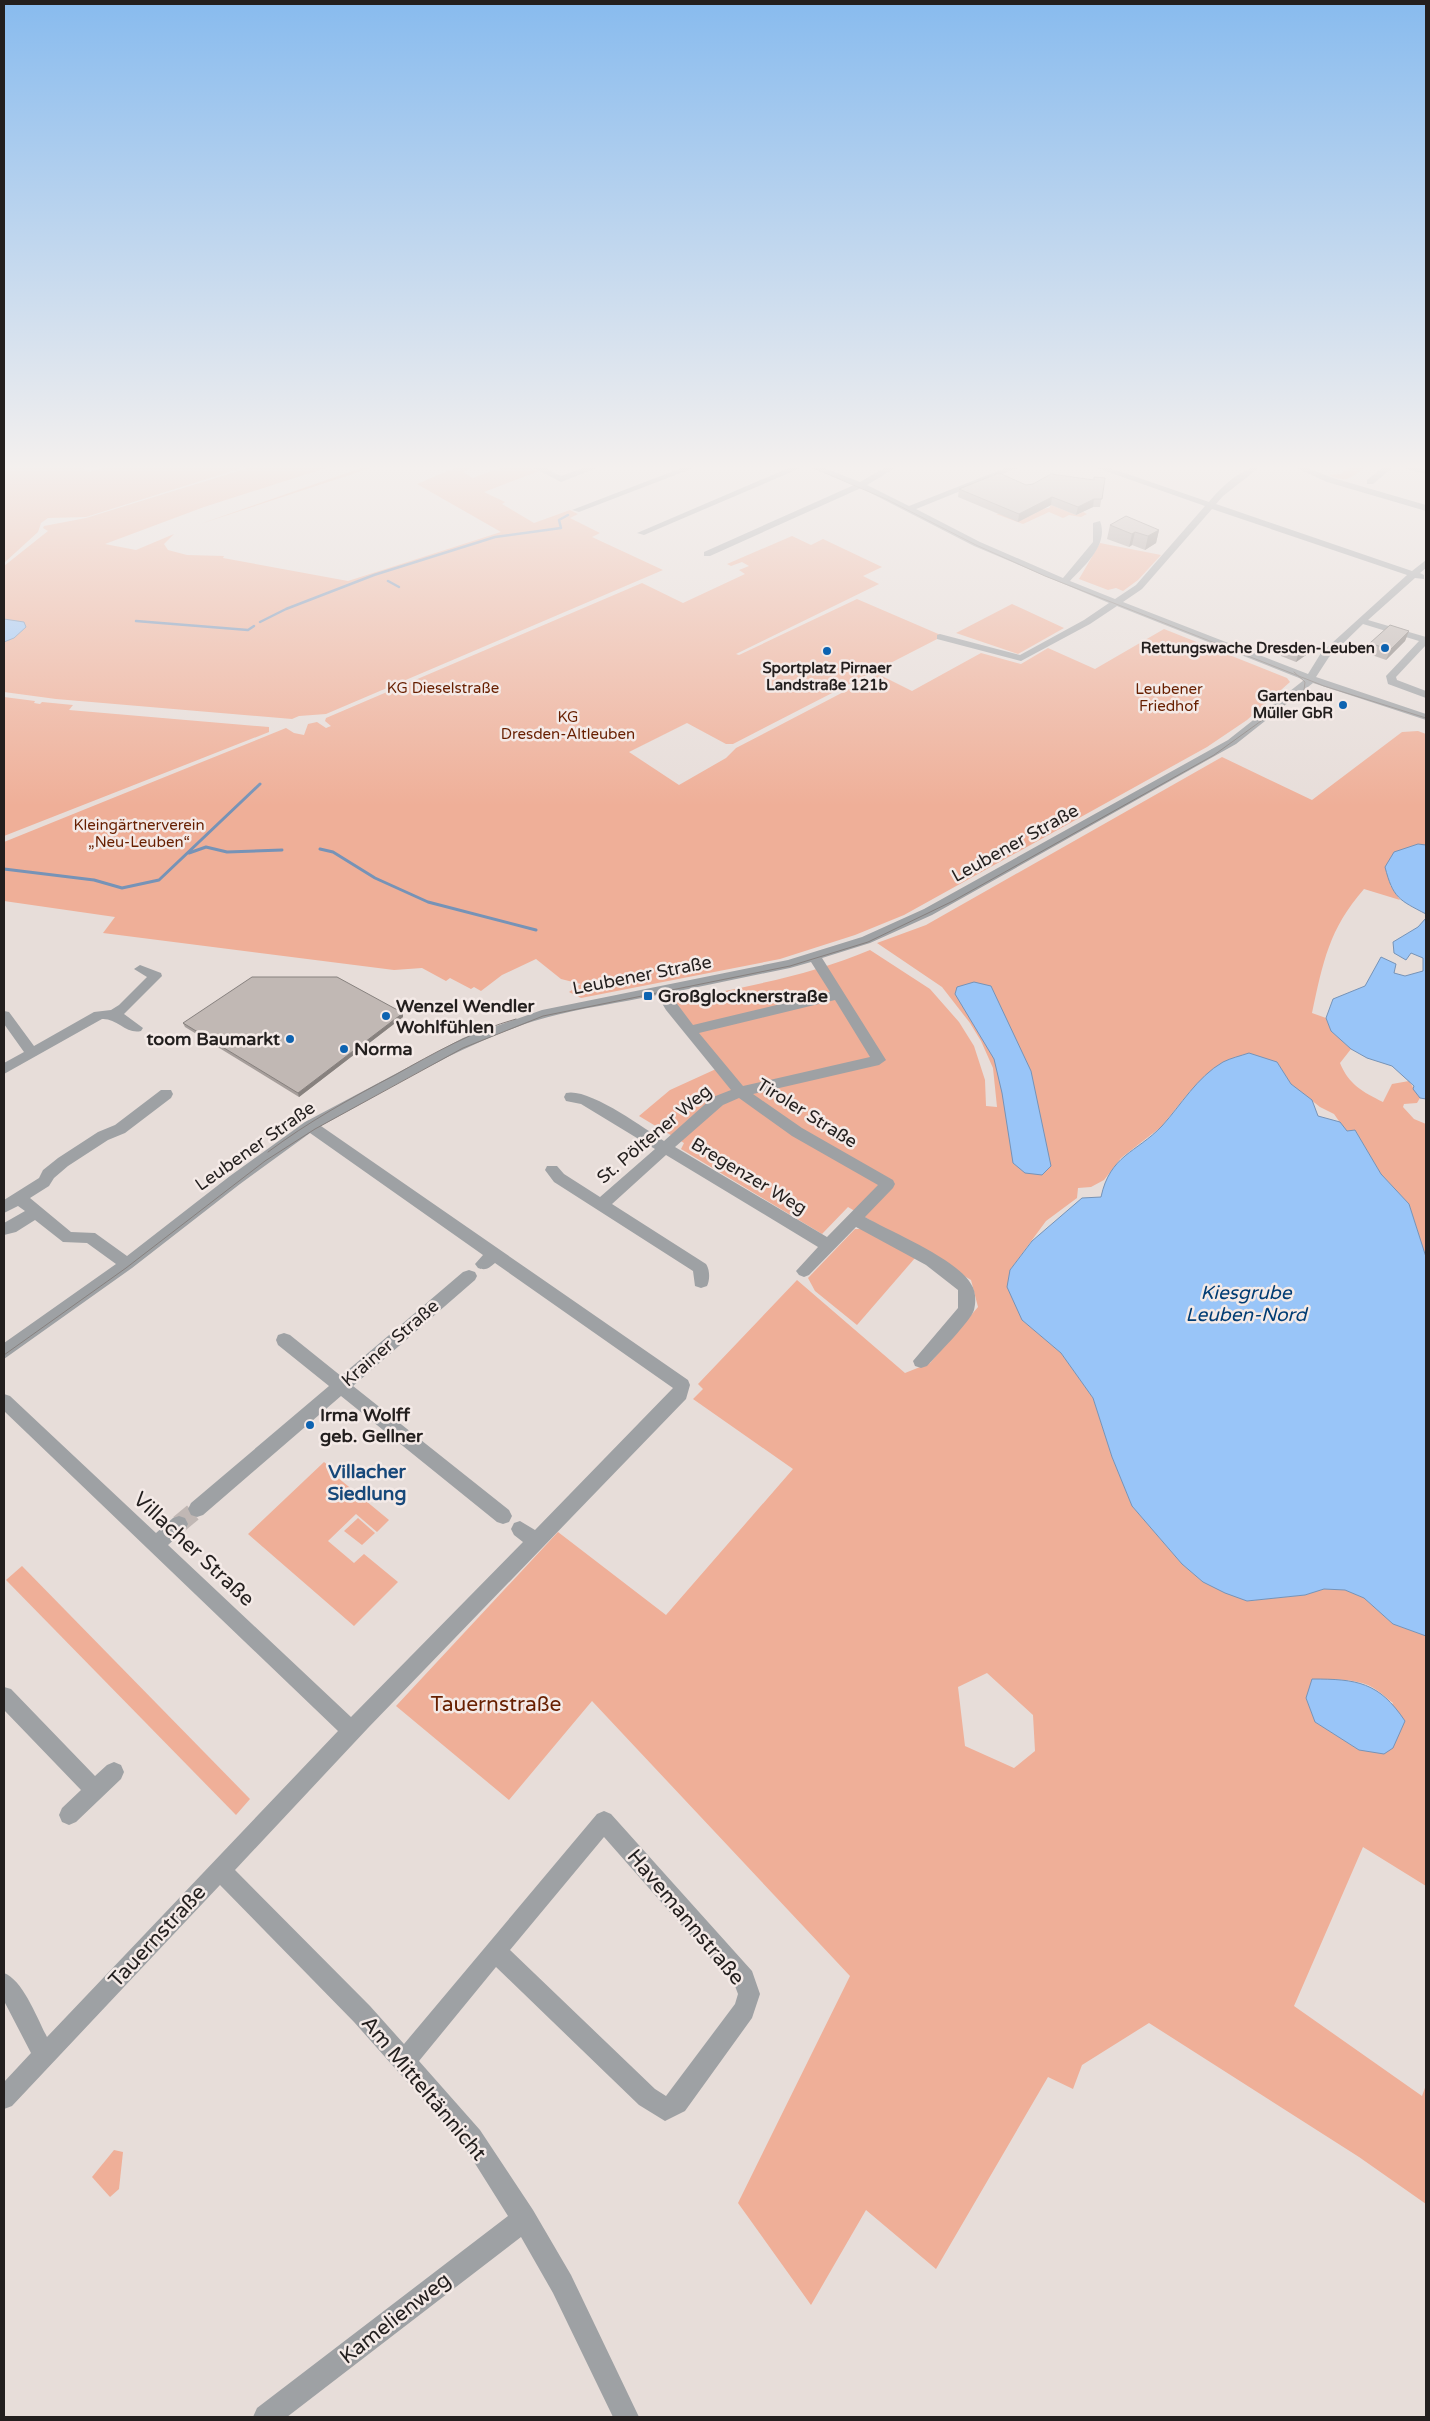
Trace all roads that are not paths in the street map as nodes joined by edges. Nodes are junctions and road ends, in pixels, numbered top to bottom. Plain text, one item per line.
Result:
1 (1059, 580) edge
2 (1145, 580) edge
3 (1409, 580) edge
4 (1064, 582) joint
5 (1116, 603) junction
6 (1362, 621) junction
7 (940, 637) dead end
8 (1426, 640) edge
9 (1311, 679) junction
10 (1426, 695) edge
11 (1426, 717) edge
12 (814, 957) junction
13 (140, 969) dead end
14 (661, 991) junction
15 (838, 995) junction
16 (114, 1014) junction
17 (4, 1015) edge
18 (136, 1028) dead end
19 (691, 1030) junction
20 (32, 1052) junction
21 (4, 1069) edge
22 (740, 1092) junction
23 (166, 1094) dead end
24 (571, 1097) dead end
25 (310, 1126) junction
26 (666, 1147) junction
27 (552, 1170) dead end
28 (19, 1198) junction
29 (601, 1205) junction
30 (4, 1207) edge
31 (36, 1212) junction
32 (855, 1219) junction
33 (4, 1229) edge
34 (829, 1246) junction
35 (127, 1264) junction
36 (804, 1271) dead end
37 (469, 1276) dead end
38 (701, 1282) dead end
39 (284, 1340) dead end
40 (4, 1352) edge
41 (921, 1361) dead end
42 (341, 1385) junction
43 (4, 1401) edge
44 (198, 1509) tunnel mouth
45 (503, 1516) dead end
46 (179, 1524) tunnel mouth
47 (520, 1529) dead end
48 (536, 1542) junction
49 (156, 1544) junction
50 (4, 1696) edge
51 (352, 1731) junction
52 (114, 1772) dead end
53 (95, 1790) junction
54 (69, 1815) dead end
55 (220, 1870) junction
56 (495, 1951) junction
57 (4, 1984) edge
58 (44, 2055) junction
59 (405, 2060) junction
60 (4, 2098) edge
61 (524, 2218) junction
62 (266, 2417) edge
63 (626, 2417) edge

1 - 4 street
2 - 5 street
3 - 6 street, Leubener Straße
4 - 5 street
5 - 7 street
5 - 9 street
6 - 8 street
6 - 9 street, Leubener Straße
8 - 10 street
9 - 11 street
9 - 12 street, Leubener Straße
12 - 14 street, Leubener Straße
12 - 15 street
13 - 16 street
14 - 19 street, Tiroler Straße
14 - 25 street, Leubener Straße
15 - 19 street
15 - 22 street, St. Pöltener Weg
16 - 18 street
16 - 20 street
17 - 20 street
19 - 22 street, Tiroler Straße
20 - 21 street
22 - 26 street, St. Pöltener Weg
22 - 32 street, Tiroler Straße
23 - 28 street
24 - 26 street, Bregenzer Weg
25 - 35 street, Leubener Straße
25 - 48 street, Tauernstraße
26 - 29 street, St. Pöltener Weg
26 - 34 street, Bregenzer Weg
27 - 29 street
28 - 30 street
28 - 31 street
29 - 38 street
31 - 33 street
31 - 35 street
32 - 34 street
32 - 41 street
34 - 36 street
35 - 40 street, Leubener Straße
37 - 42 street, Krainer Straße
39 - 42 street
42 - 44 street, Krainer Straße
42 - 45 street
43 - 49 street, Villacher Straße
46 - 49 street
47 - 48 street
48 - 51 street, Tauernstraße
49 - 51 street, Villacher Straße
50 - 53 street
51 - 55 street, Tauernstraße
52 - 53 street
53 - 54 street
55 - 58 street, Tauernstraße
55 - 59 street, Am Mitteltännicht
56 - 56 street, Havemannstraße
56 - 59 street, Havemannstraße
57 - 58 street
58 - 60 street, Tauernstraße
59 - 61 street, Am Mitteltännicht
61 - 62 street, Kamelienweg
61 - 63 street, Am Mitteltännicht

